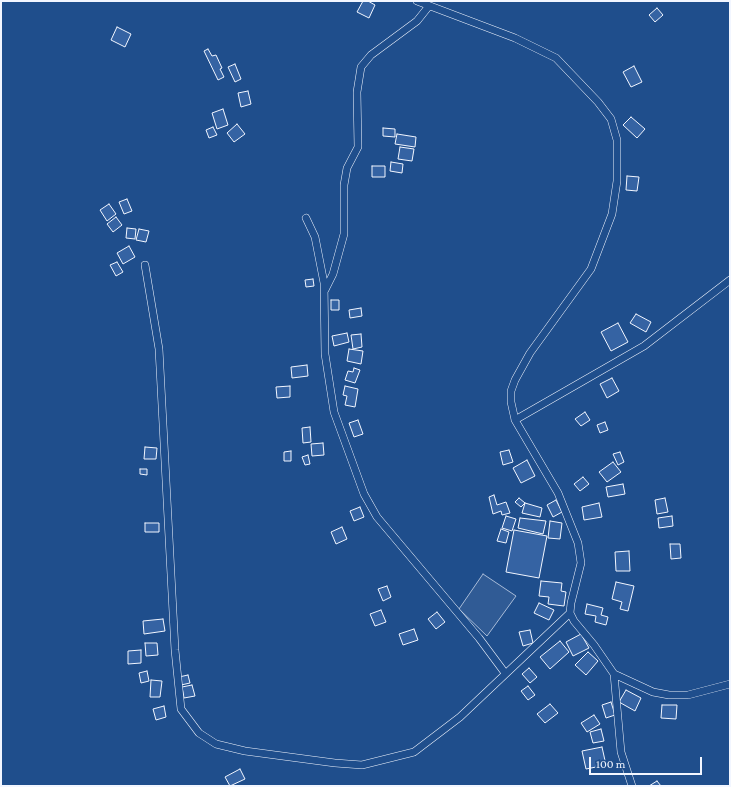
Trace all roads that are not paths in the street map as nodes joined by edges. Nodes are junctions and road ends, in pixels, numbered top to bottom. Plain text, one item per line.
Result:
1 (417, 1) edge
2 (429, 6) junction
3 (306, 218) dead end
4 (145, 265) dead end
5 (730, 280) edge
6 (324, 292) junction
7 (515, 420) junction
8 (570, 613) junction
9 (505, 673) junction
10 (614, 674) junction
11 (730, 684) edge
12 (632, 786) edge

1 - 2 street
2 - 6 street
2 - 7 street
3 - 6 street
4 - 9 street
5 - 7 street
6 - 9 street
7 - 8 street
8 - 9 street
8 - 10 street
10 - 11 street
10 - 12 street

